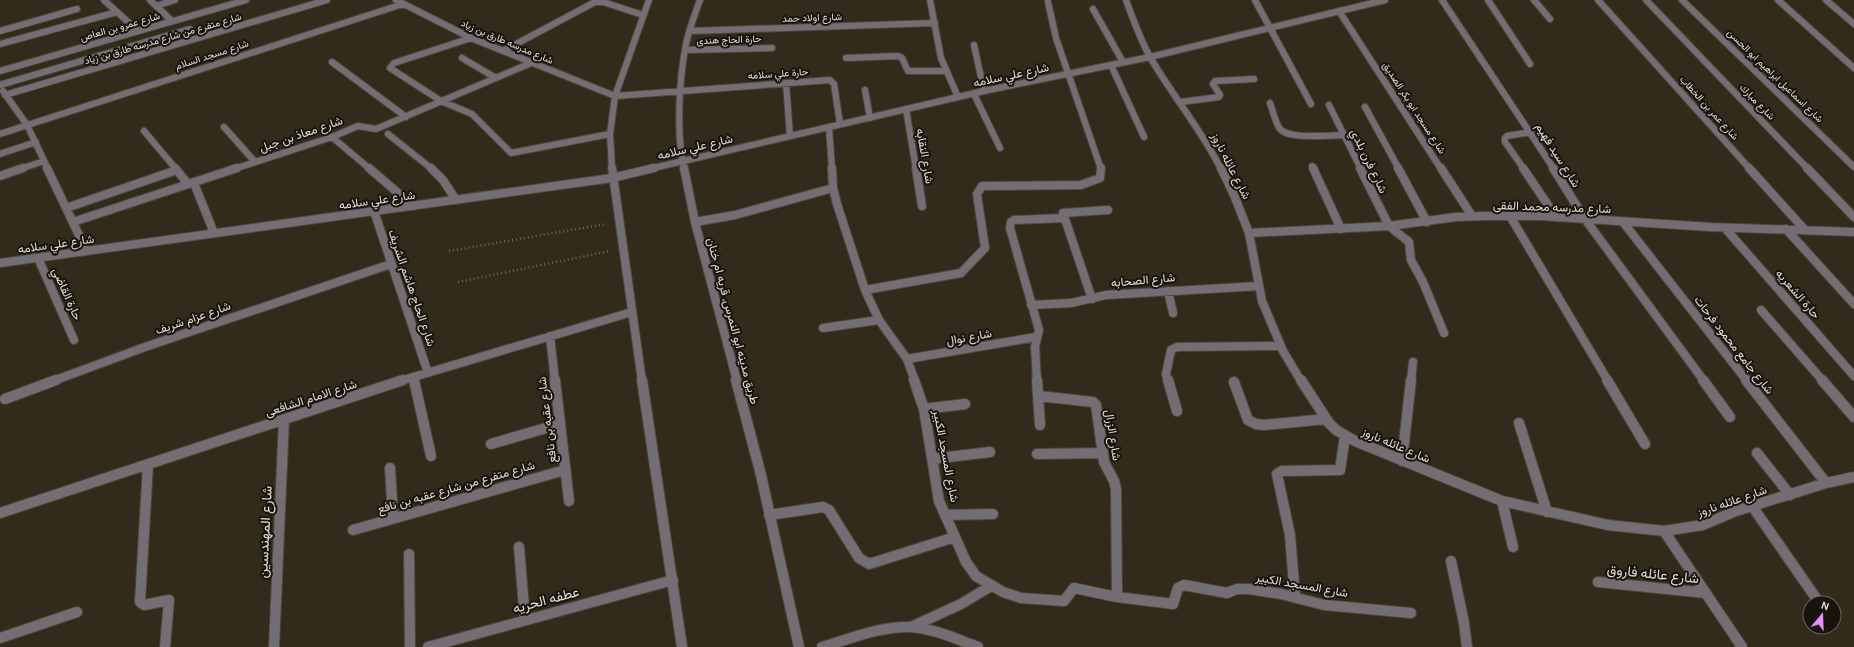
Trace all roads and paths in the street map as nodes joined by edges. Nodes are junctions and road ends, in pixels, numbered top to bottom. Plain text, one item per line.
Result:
1 (104, 0) edge
2 (150, 0) edge
3 (175, 0) edge
4 (246, 0) edge
5 (327, 0) edge
6 (396, 0) edge
7 (649, 0) edge
8 (700, 0) edge
9 (930, 0) edge
10 (1126, 0) edge
11 (1255, 0) edge
12 (1386, 0) edge
13 (1442, 0) edge
14 (1488, 0) edge
15 (1534, 0) edge
16 (1598, 0) edge
17 (1646, 0) edge
18 (1682, 0) edge
19 (1778, 0) edge
20 (1826, 0) edge
21 (1048, 2) dead end
22 (403, 4) junction
23 (156, 6) junction
24 (78, 9) dead end
25 (1093, 9) dead end
26 (1339, 11) junction
27 (117, 12) junction
28 (644, 15) junction
29 (1550, 19) dead end
30 (172, 21) junction
31 (935, 23) junction
32 (1854, 24) edge
33 (1269, 27) junction
34 (190, 29) dead end
35 (0, 31) edge
36 (138, 31) junction
37 (690, 31) junction
38 (471, 38) junction
39 (0, 44) edge
40 (974, 45) dead end
41 (772, 48) dead end
42 (685, 50) junction
43 (503, 51) junction
44 (1150, 57) junction
45 (462, 58) dead end
46 (846, 58) dead end
47 (332, 62) dead end
48 (1123, 62) junction
49 (531, 63) junction
50 (1530, 64) dead end
51 (1111, 65) junction
52 (1854, 68) edge
53 (0, 71) edge
54 (946, 71) junction
55 (1069, 74) junction
56 (496, 78) junction
57 (1254, 79) dead end
58 (786, 83) junction
59 (0, 85) edge
60 (865, 90) dead end
61 (681, 91) junction
62 (984, 91) junction
63 (974, 94) junction
64 (5, 95) junction
65 (615, 96) junction
66 (958, 97) junction
67 (441, 101) junction
68 (1181, 102) junction
69 (1270, 103) dead end
70 (1311, 104) dead end
71 (1329, 105) dead end
72 (1365, 107) dead end
73 (906, 109) junction
74 (406, 117) junction
75 (870, 118) junction
76 (840, 124) junction
77 (27, 125) junction
78 (224, 127) dead end
79 (829, 127) junction
80 (144, 131) dead end
81 (1531, 132) junction
82 (0, 134) edge
83 (388, 134) dead end
84 (610, 134) junction
85 (1344, 135) junction
86 (790, 136) junction
87 (332, 137) junction
88 (1144, 137) dead end
89 (36, 142) junction
90 (1000, 148) dead end
91 (0, 154) edge
92 (682, 160) junction
93 (44, 161) junction
94 (255, 162) junction
95 (1312, 166) dead end
96 (1854, 167) edge
97 (177, 170) junction
98 (0, 176) edge
99 (612, 178) junction
100 (191, 184) junction
101 (833, 188) junction
102 (456, 200) junction
103 (413, 206) junction
104 (922, 206) dead end
105 (66, 208) junction
106 (1108, 210) dead end
107 (374, 212) junction
108 (1472, 216) junction
109 (1510, 216) junction
110 (1556, 217) junction
111 (1064, 218) junction
112 (1854, 218) edge
113 (1585, 219) junction
114 (73, 222) junction
115 (619, 222) junction
116 (695, 222) junction
117 (1427, 222) junction
118 (1623, 222) junction
119 (1388, 226) junction
120 (1724, 228) junction
121 (1341, 229) junction
122 (1786, 229) junction
123 (1805, 230) junction
124 (1850, 232) edge
125 (214, 233) junction
126 (1249, 233) junction
127 (1854, 240) edge
128 (623, 249) junction
129 (86, 250) junction
130 (449, 251) dead end
131 (38, 258) junction
132 (0, 263) edge
133 (391, 264) junction
134 (458, 282) dead end
135 (1259, 286) junction
136 (865, 290) junction
137 (1168, 291) junction
138 (1092, 299) junction
139 (1854, 304) edge
140 (1031, 305) junction
141 (1761, 310) dead end
142 (632, 312) junction
143 (1173, 313) dead end
144 (879, 320) junction
145 (823, 328) dead end
146 (1444, 333) dead end
147 (550, 336) junction
148 (1036, 337) junction
149 (74, 340) dead end
150 (1281, 346) junction
151 (907, 359) junction
152 (1413, 362) dead end
153 (428, 373) junction
154 (1854, 376) edge
155 (413, 377) junction
156 (1234, 382) dead end
157 (1039, 396) junction
158 (5, 399) dead end
159 (965, 404) dead end
160 (924, 409) junction
161 (1177, 411) dead end
162 (1730, 417) dead end
163 (1854, 417) edge
164 (284, 419) junction
165 (1326, 419) junction
166 (1519, 423) dead end
167 (560, 424) junction
168 (1040, 425) dead end
169 (1345, 436) junction
170 (491, 444) dead end
171 (1645, 444) dead end
172 (990, 452) dead end
173 (1102, 453) junction
174 (1758, 453) dead end
175 (1037, 454) dead end
176 (431, 456) dead end
177 (932, 459) junction
178 (1402, 461) junction
179 (148, 464) junction
180 (390, 468) dead end
181 (565, 470) junction
182 (1853, 479) edge
183 (1826, 483) junction
184 (1790, 495) junction
185 (569, 500) dead end
186 (1502, 502) junction
187 (1752, 506) junction
188 (1546, 512) junction
189 (0, 513) edge
190 (993, 514) dead end
191 (769, 515) junction
192 (945, 515) junction
193 (393, 518) junction
194 (353, 530) dead end
195 (1664, 531) junction
196 (955, 537) junction
197 (519, 547) dead end
198 (1513, 548) dead end
199 (410, 554) dead end
200 (1451, 561) dead end
201 (673, 580) junction
202 (1598, 582) dead end
203 (991, 586) junction
204 (1706, 593) junction
205 (1814, 595) edge
206 (1117, 597) junction
207 (1295, 597) junction
208 (77, 612) dead end
209 (1411, 613) dead end
210 (525, 620) junction
211 (910, 627) junction
212 (0, 638) edge
213 (166, 647) edge
214 (274, 647) edge
215 (410, 647) edge
216 (428, 647) edge
217 (682, 647) edge
218 (799, 647) edge
219 (822, 647) edge
220 (978, 647) edge
221 (1467, 647) edge
222 (1742, 647) edge

1 - 27 street
2 - 23 street
3 - 23 street
4 - 30 street, شارع عمرو بن العاص
5 - 64 street, شارع متفرع من شارع مدرسه طارق بن زياد
6 - 22 street, شارع مدرسه طارق بن زياد
7 - 28 street
8 - 37 street, طريق مدينه ابو النمرس, قريه ام خنان
9 - 31 street
10 - 44 street, شارع عائله ناروز
11 - 33 street
12 - 26 street, شارع علي سلامه
13 - 81 street, شارع سيد فهيم
14 - 50 street
15 - 29 street
16 - 123 street, شارع عمر بن الخطاب
17 - 112 street, شارع مبارك
18 - 96 street, شارع اسماعيل ابراهيم ابو الحسن
19 - 52 street
20 - 32 street
21 - 55 street
22 - 38 street, شارع مدرسه طارق بن زياد
22 - 77 street, شارع مسجد السلام
23 - 30 street
24 - 35 street
25 - 48 street
26 - 33 street, شارع علي سلامه
26 - 108 street, شارع مسجد ابو بكر الصديق
27 - 36 street
27 - 39 street
28 - 43 street
28 - 65 street
30 - 36 street, شارع عمرو بن العاص
31 - 37 street, شارع اولاد حمد
31 - 54 street
33 - 44 street, شارع علي سلامه
33 - 70 street
34 - 59 street
36 - 53 street, شارع عمرو بن العاص
37 - 42 street, طريق مدينه ابو النمرس, قريه ام خنان
38 - 43 street, شارع مدرسه طارق بن زياد
38 - 67 street
40 - 62 street
41 - 42 street, حارة الحاج هندى
42 - 61 street, طريق مدينه ابو النمرس, قريه ام خنان
43 - 49 street, شارع مدرسه طارق بن زياد
44 - 48 street, شارع علي سلامه
44 - 68 street, شارع عائله ناروز
45 - 56 street
46 - 54 street
47 - 74 street
48 - 51 street, شارع علي سلامه
49 - 56 street, شارع معاذ بن جبل
49 - 65 street, شارع مدرسه طارق بن زياد
51 - 55 street, شارع علي سلامه
51 - 88 street
54 - 66 street
55 - 62 street, شارع علي سلامه
55 - 136 street
56 - 67 street, شارع معاذ بن جبل
57 - 68 street
58 - 61 street, حارة علي سلامه
58 - 76 street, حارة علي سلامه
58 - 86 street
59 - 64 street
60 - 75 street
61 - 65 street, حارة علي سلامه
61 - 92 street, طريق مدينه ابو النمرس, قريه ام خنان
62 - 63 street, شارع علي سلامه
63 - 66 street, شارع علي سلامه
63 - 90 street
64 - 77 street
65 - 84 street
66 - 73 street, شارع علي سلامه
67 - 74 street, شارع معاذ بن جبل
67 - 84 street
68 - 126 street, شارع عائله ناروز
69 - 85 street
71 - 85 street, شارع فرن بلدي
72 - 117 street
73 - 75 street, شارع علي سلامه
73 - 104 street, شارع النقابه
74 - 87 street, شارع معاذ بن جبل
75 - 76 street, شارع علي سلامه
76 - 79 street, شارع علي سلامه
77 - 82 street, شارع مسجد السلام
77 - 89 street
78 - 94 street
79 - 86 street, شارع علي سلامه
79 - 101 street, شارع المسجد الكبير
80 - 97 street
81 - 110 street
81 - 113 street, شارع سيد فهيم
83 - 102 street
84 - 99 street
85 - 119 street, شارع فرن بلدي
86 - 92 street, شارع علي سلامه
87 - 94 street, شارع معاذ بن جبل
87 - 103 street
89 - 91 street
89 - 93 street
92 - 99 street, شارع علي سلامه
92 - 116 street, طريق مدينه ابو النمرس, قريه ام خنان
93 - 98 street
93 - 105 street
94 - 100 street, شارع معاذ بن جبل
95 - 121 street
97 - 100 street
97 - 105 street
99 - 102 street, شارع علي سلامه
99 - 115 street
100 - 114 street, شارع معاذ بن جبل
100 - 125 street
101 - 116 street
101 - 136 street, شارع المسجد الكبير
102 - 103 street, شارع علي سلامه
103 - 107 street, شارع علي سلامه
105 - 114 street
106 - 111 street
107 - 125 street, شارع علي سلامه
107 - 133 street, شارع الحاج هاشم الشريف
108 - 109 street, شارع مدرسه محمد الفقى
108 - 117 street, شارع مدرسه محمد الفقى
109 - 110 street, شارع مدرسه محمد الفقى
109 - 171 street
110 - 113 street, شارع مدرسه محمد الفقى
111 - 138 street
111 - 140 street
113 - 118 street, شارع مدرسه محمد الفقى
113 - 162 street, شارع سيد فهيم
114 - 129 street
115 - 128 street
115 - 130 path
116 - 191 street, طريق مدينه ابو النمرس, قريه ام خنان
117 - 119 street, شارع مدرسه محمد الفقى
118 - 120 street, شارع مدرسه محمد الفقى
118 - 183 street, شارع جامع محمود فرحات
119 - 121 street, شارع مدرسه محمد الفقى
119 - 146 street
120 - 122 street, شارع مدرسه محمد الفقى
120 - 154 street, حارة الشعريه
121 - 126 street, شارع مدرسه محمد الفقى
122 - 123 street, شارع مدرسه محمد الفقى
122 - 139 street
123 - 124 street, شارع مدرسه محمد الفقى
124 - 127 street
125 - 129 street, شارع علي سلامه
126 - 135 street, شارع عائله ناروز
128 - 134 path
128 - 142 street
129 - 131 street, شارع علي سلامه
131 - 132 street, شارع علي سلامه
131 - 149 street, حارة القاضي
133 - 153 street, شارع الحاج هاشم الشريف
133 - 158 street, شارع عزام شريف
135 - 137 street, شارع الصحابه
135 - 150 street, شارع عائله ناروز
136 - 144 street, شارع المسجد الكبير
137 - 138 street, شارع الصحابه
137 - 143 street
138 - 140 street, شارع الصحابه
140 - 148 street
141 - 163 street
142 - 147 street, شارع الامام الشافعى
142 - 201 street
144 - 145 street
144 - 151 street, شارع المسجد الكبير
147 - 153 street, شارع الامام الشافعى
147 - 167 street, شارع عقبه بن نافع
148 - 151 street, شارع نوال
148 - 157 street
150 - 161 street
150 - 165 street, شارع عائله ناروز
151 - 160 street, شارع المسجد الكبير
152 - 178 street
153 - 155 street, شارع الامام الشافعى
155 - 164 street, شارع الامام الشافعى
155 - 176 street
156 - 165 street
157 - 168 street
157 - 173 street, شارع الزرال
159 - 160 street
160 - 177 street, شارع المسجد الكبير
164 - 179 street, شارع الامام الشافعى
164 - 214 street, شارع المهندسين
165 - 169 street, شارع عائله ناروز
166 - 188 street
167 - 170 street
167 - 181 street, شارع عقبه بن نافع
169 - 178 street, شارع عائله ناروز
169 - 207 street
172 - 177 street
173 - 175 street
173 - 206 street, شارع الزرال
174 - 184 street
177 - 192 street, شارع المسجد الكبير
178 - 186 street, شارع عائله ناروز
179 - 189 street, شارع الامام الشافعى
179 - 213 street
180 - 193 street
181 - 185 street, شارع عقبه بن نافع
181 - 193 street, شارع متفرع من شارع عقبه بن نافع
182 - 183 street, شارع عائله ناروز
183 - 184 street, شارع عائله ناروز
184 - 187 street, شارع عائله ناروز
186 - 188 street, شارع عائله ناروز
186 - 198 street
187 - 195 street, شارع عائله ناروز
187 - 205 street
188 - 195 street, شارع عائله ناروز
190 - 192 street
191 - 196 street
191 - 218 street, طريق مدينه ابو النمرس, قريه ام خنان
192 - 196 street, شارع المسجد الكبير
193 - 194 street, شارع متفرع من شارع عقبه بن نافع
195 - 204 street
196 - 203 street, شارع المسجد الكبير
197 - 210 street
199 - 215 street
200 - 221 street
201 - 210 street, عطفه الحريه
201 - 217 street
202 - 204 street, شارع عائله فاروق
203 - 206 street, شارع المسجد الكبير
203 - 211 street
204 - 222 street
206 - 207 street, شارع المسجد الكبير
207 - 209 street, شارع المسجد الكبير
208 - 212 street
210 - 216 street, عطفه الحريه
211 - 219 street
211 - 220 street

